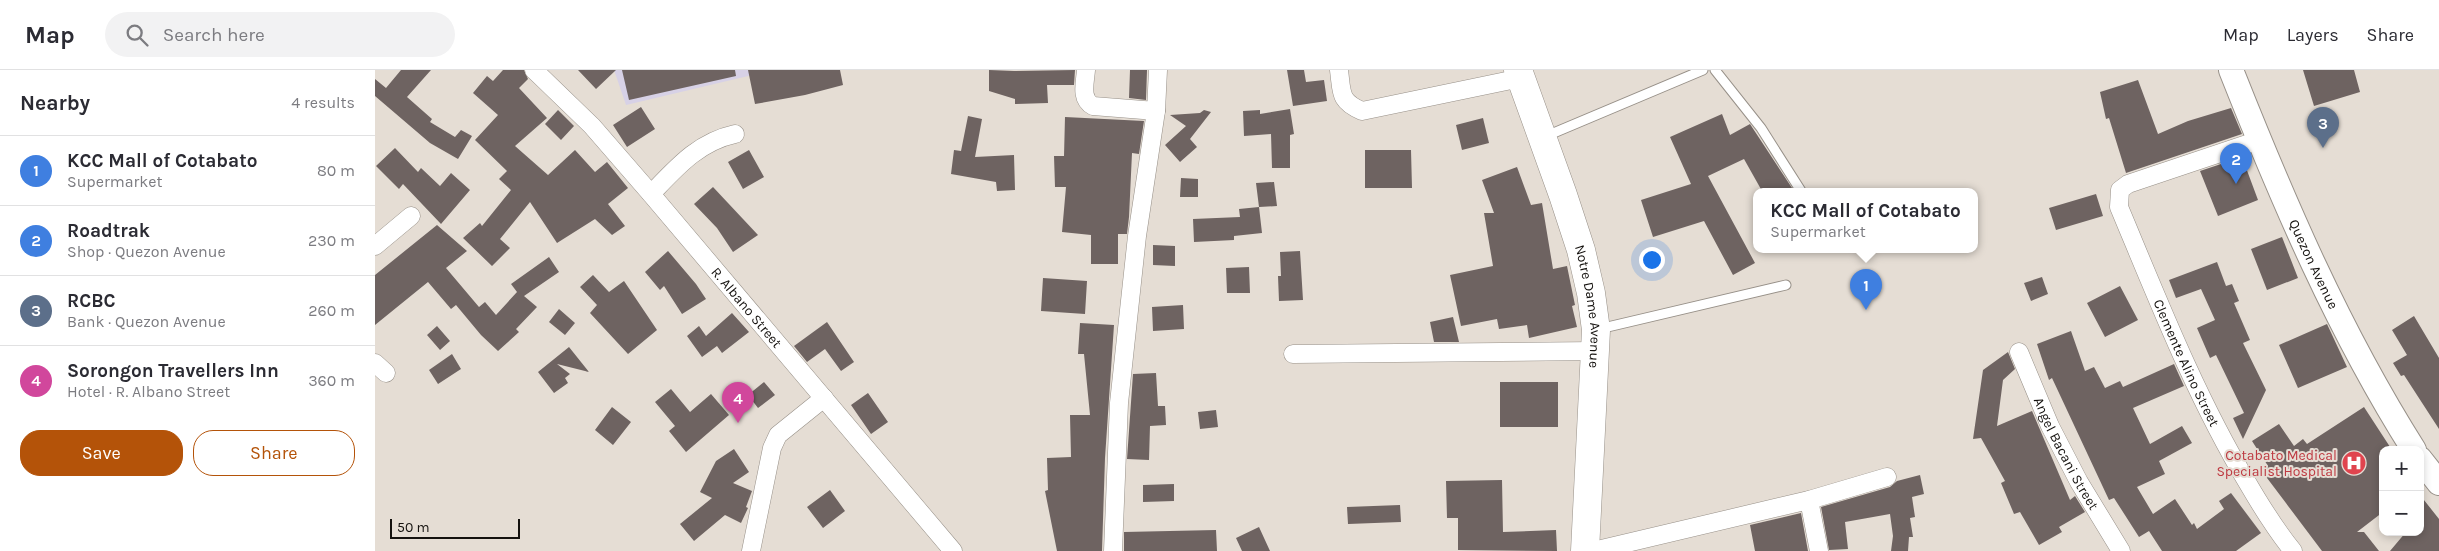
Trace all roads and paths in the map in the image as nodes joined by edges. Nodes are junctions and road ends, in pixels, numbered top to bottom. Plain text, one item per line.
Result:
1 (534, 70) edge
2 (1086, 70) edge
3 (1159, 70) edge
4 (1339, 70) edge
5 (1703, 70) edge
6 (1715, 70) edge
7 (2231, 70) edge
8 (1520, 74) edge
9 (1156, 111) junction
10 (735, 134) dead end
11 (1543, 138) junction
12 (2259, 140) junction
13 (1799, 188) edge
14 (651, 194) junction
15 (411, 216) dead end
16 (375, 246) edge
17 (1786, 285) dead end
18 (1596, 340) junction
19 (2019, 352) dead end
20 (1293, 354) dead end
21 (824, 398) junction
22 (2411, 446) edge
23 (2424, 465) edge
24 (1887, 477) dead end
25 (2439, 483) edge
26 (1809, 500) junction
27 (751, 551) edge
28 (953, 551) edge
29 (1113, 551) edge
30 (1585, 551) edge
31 (1593, 551) edge
32 (1819, 551) edge
33 (2121, 551) edge
34 (2293, 551) edge

1 - 14 street, R. Albano Street
2 - 9 street
3 - 9 street
4 - 8 street
5 - 11 lane
6 - 13 lane
7 - 12 main road, Quezon Avenue
8 - 11 main road, Notre Dame Avenue
9 - 29 street
10 - 14 street
11 - 18 main road, Notre Dame Avenue
12 - 22 main road, Quezon Avenue
12 - 34 street, Clemente Alino Street
14 - 21 street, R. Albano Street
15 - 16 street
17 - 18 lane
18 - 20 street
18 - 30 main road, Notre Dame Avenue
19 - 33 street, Angel Bacani Street
21 - 27 street
21 - 28 street, R. Albano Street
23 - 25 main road
24 - 26 street
26 - 31 street
26 - 32 street

